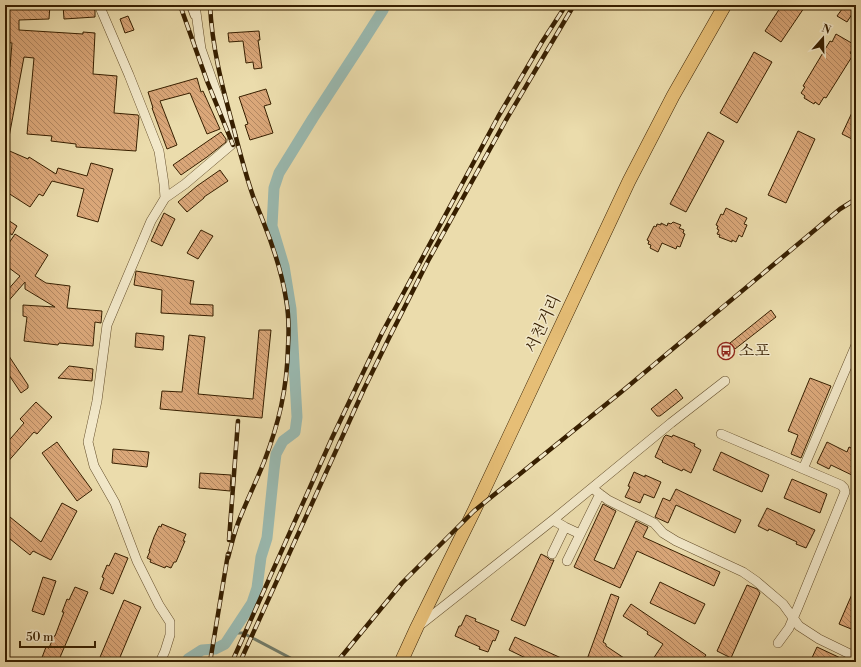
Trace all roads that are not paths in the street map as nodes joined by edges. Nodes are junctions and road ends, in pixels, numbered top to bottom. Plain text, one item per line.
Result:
1 (99, 5) edge
2 (189, 5) edge
3 (195, 5) edge
4 (726, 5) edge
5 (198, 29) junction
6 (165, 198) junction
7 (856, 345) edge
8 (725, 381) dead end
9 (721, 434) dead end
10 (803, 469) junction
11 (592, 488) junction
12 (600, 494) junction
13 (553, 520) junction
14 (565, 527) junction
15 (580, 534) junction
16 (557, 544) junction
17 (572, 550) junction
18 (552, 554) dead end
19 (567, 561) dead end
20 (793, 619) junction
21 (417, 627) junction
22 (778, 643) dead end
23 (856, 657) edge
24 (160, 662) edge
25 (401, 662) edge

1 - 6 street
2 - 5 lane
3 - 5 street
4 - 21 main road, 서천거리
5 - 6 street
6 - 24 street
7 - 10 street
8 - 11 street
9 - 10 street
10 - 20 street
11 - 12 street
11 - 13 street
12 - 15 street
12 - 20 street
13 - 14 street
13 - 21 street
14 - 15 street
14 - 16 street
15 - 17 street
16 - 17 street
16 - 18 street
17 - 19 street
20 - 22 street
20 - 23 street
21 - 25 main road, 서천거리

